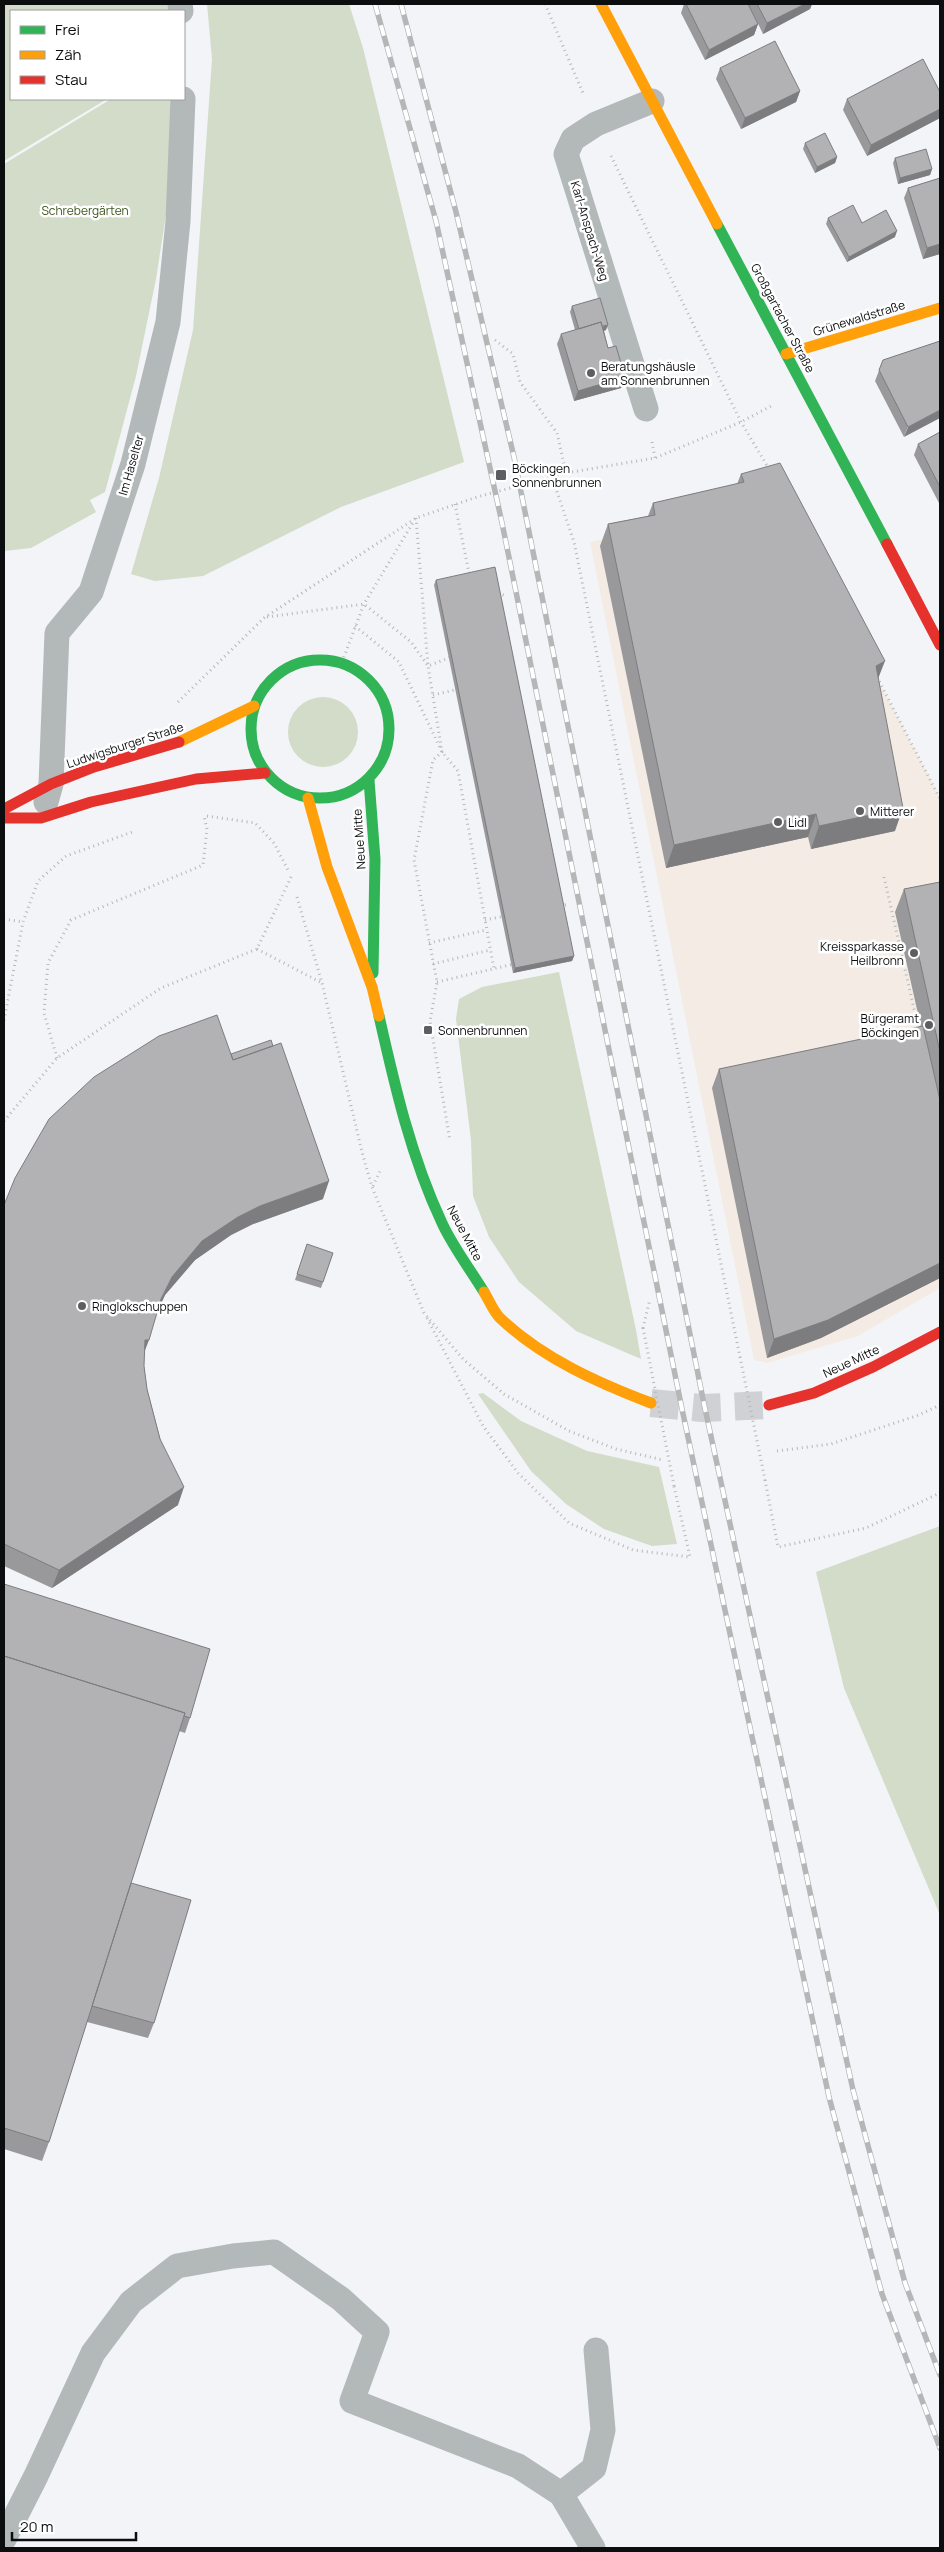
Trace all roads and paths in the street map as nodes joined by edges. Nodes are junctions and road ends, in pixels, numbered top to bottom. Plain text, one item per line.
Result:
1 (545, 4) edge
2 (601, 4) edge
3 (183, 100) edge
4 (652, 101) junction
5 (596, 124) junction
6 (940, 308) edge
7 (495, 340) dead end
8 (786, 354) junction
9 (646, 409) dead end
10 (742, 422) junction
11 (566, 473) junction
12 (773, 476) edge
13 (552, 477) junction
14 (454, 504) junction
15 (416, 518) junction
16 (469, 573) junction
17 (477, 576) edge
18 (471, 582) edge
19 (493, 590) edge
20 (506, 596) dead end
21 (364, 604) junction
22 (264, 618) junction
23 (355, 626) junction
24 (940, 646) edge
25 (454, 656) edge
26 (342, 662) junction
27 (428, 666) junction
28 (872, 668) edge
29 (466, 687) edge
30 (433, 695) junction
31 (176, 704) dead end
32 (254, 706) junction
33 (442, 752) junction
34 (265, 772) junction
35 (368, 780) junction
36 (52, 784) junction
37 (308, 798) junction
38 (940, 799) edge
39 (4, 809) edge
40 (196, 816) dead end
41 (4, 818) edge
42 (41, 818) junction
43 (140, 829) dead end
44 (884, 877) dead end
45 (294, 884) dead end
46 (296, 893) dead end
47 (569, 904) dead end
48 (551, 908) edge
49 (509, 916) edge
50 (4, 919) edge
51 (485, 920) junction
52 (23, 922) junction
53 (486, 930) junction
54 (429, 943) junction
55 (257, 949) junction
56 (490, 950) junction
57 (519, 963) edge
58 (433, 964) junction
59 (494, 969) junction
60 (437, 982) junction
61 (322, 983) junction
62 (372, 987) junction
63 (4, 1020) edge
64 (921, 1038) edge
65 (56, 1058) junction
66 (4, 1121) edge
67 (451, 1144) dead end
68 (372, 1187) dead end
69 (650, 1299) dead end
70 (424, 1313) dead end
71 (940, 1332) edge
72 (651, 1403) tunnel mouth
73 (769, 1405) tunnel mouth
74 (940, 1405) edge
75 (777, 1451) dead end
76 (940, 1494) edge
77 (596, 2350) dead end
78 (561, 2494) junction
79 (4, 2539) edge
80 (593, 2548) edge

1 - 5 path
2 - 4 street, Großgartacher Straße
3 - 36 lane, Im Haselter
4 - 5 lane, Karl-Anspach-Weg
4 - 8 street, Großgartacher Straße
5 - 9 lane, Karl-Anspach-Weg
5 - 10 path
6 - 8 street, Grünewaldstraße
7 - 11 path
8 - 24 street, Großgartacher Straße
10 - 11 path
10 - 12 path
11 - 13 path
13 - 14 path
13 - 76 path, bridge
14 - 15 path
14 - 16 path
15 - 21 path
15 - 22 path
15 - 27 path
16 - 17 path
16 - 18 path
19 - 20 path
21 - 22 path
21 - 23 path
21 - 27 path
22 - 31 path
23 - 26 path
23 - 33 path
25 - 27 path
26 - 32 street, Neue Mitte
26 - 35 street, Neue Mitte
27 - 30 path
28 - 38 path
29 - 30 path
30 - 33 path
32 - 34 street, Neue Mitte
32 - 36 street, Ludwigsburger Straße
33 - 51 path
33 - 54 path
34 - 37 street, Neue Mitte
34 - 42 street
35 - 37 street, Neue Mitte
35 - 62 street, Neue Mitte
36 - 39 street, Ludwigsburger Straße
36 - 42 lane, Im Haselter
37 - 62 street, Neue Mitte
40 - 65 path
41 - 42 street
43 - 52 path
44 - 64 path
45 - 55 path
46 - 61 path
47 - 48 path
49 - 51 path
50 - 52 path
51 - 53 path
52 - 63 path
53 - 54 path
53 - 56 path
54 - 58 path
55 - 61 path
55 - 65 path
56 - 58 path
56 - 59 path
57 - 59 path
58 - 60 path
59 - 60 path
60 - 67 path
61 - 68 path
62 - 72 street, Neue Mitte
65 - 66 path
69 - 70 path, bridge
71 - 73 street, Neue Mitte
74 - 75 path
77 - 78 lane
78 - 79 lane
78 - 80 lane

